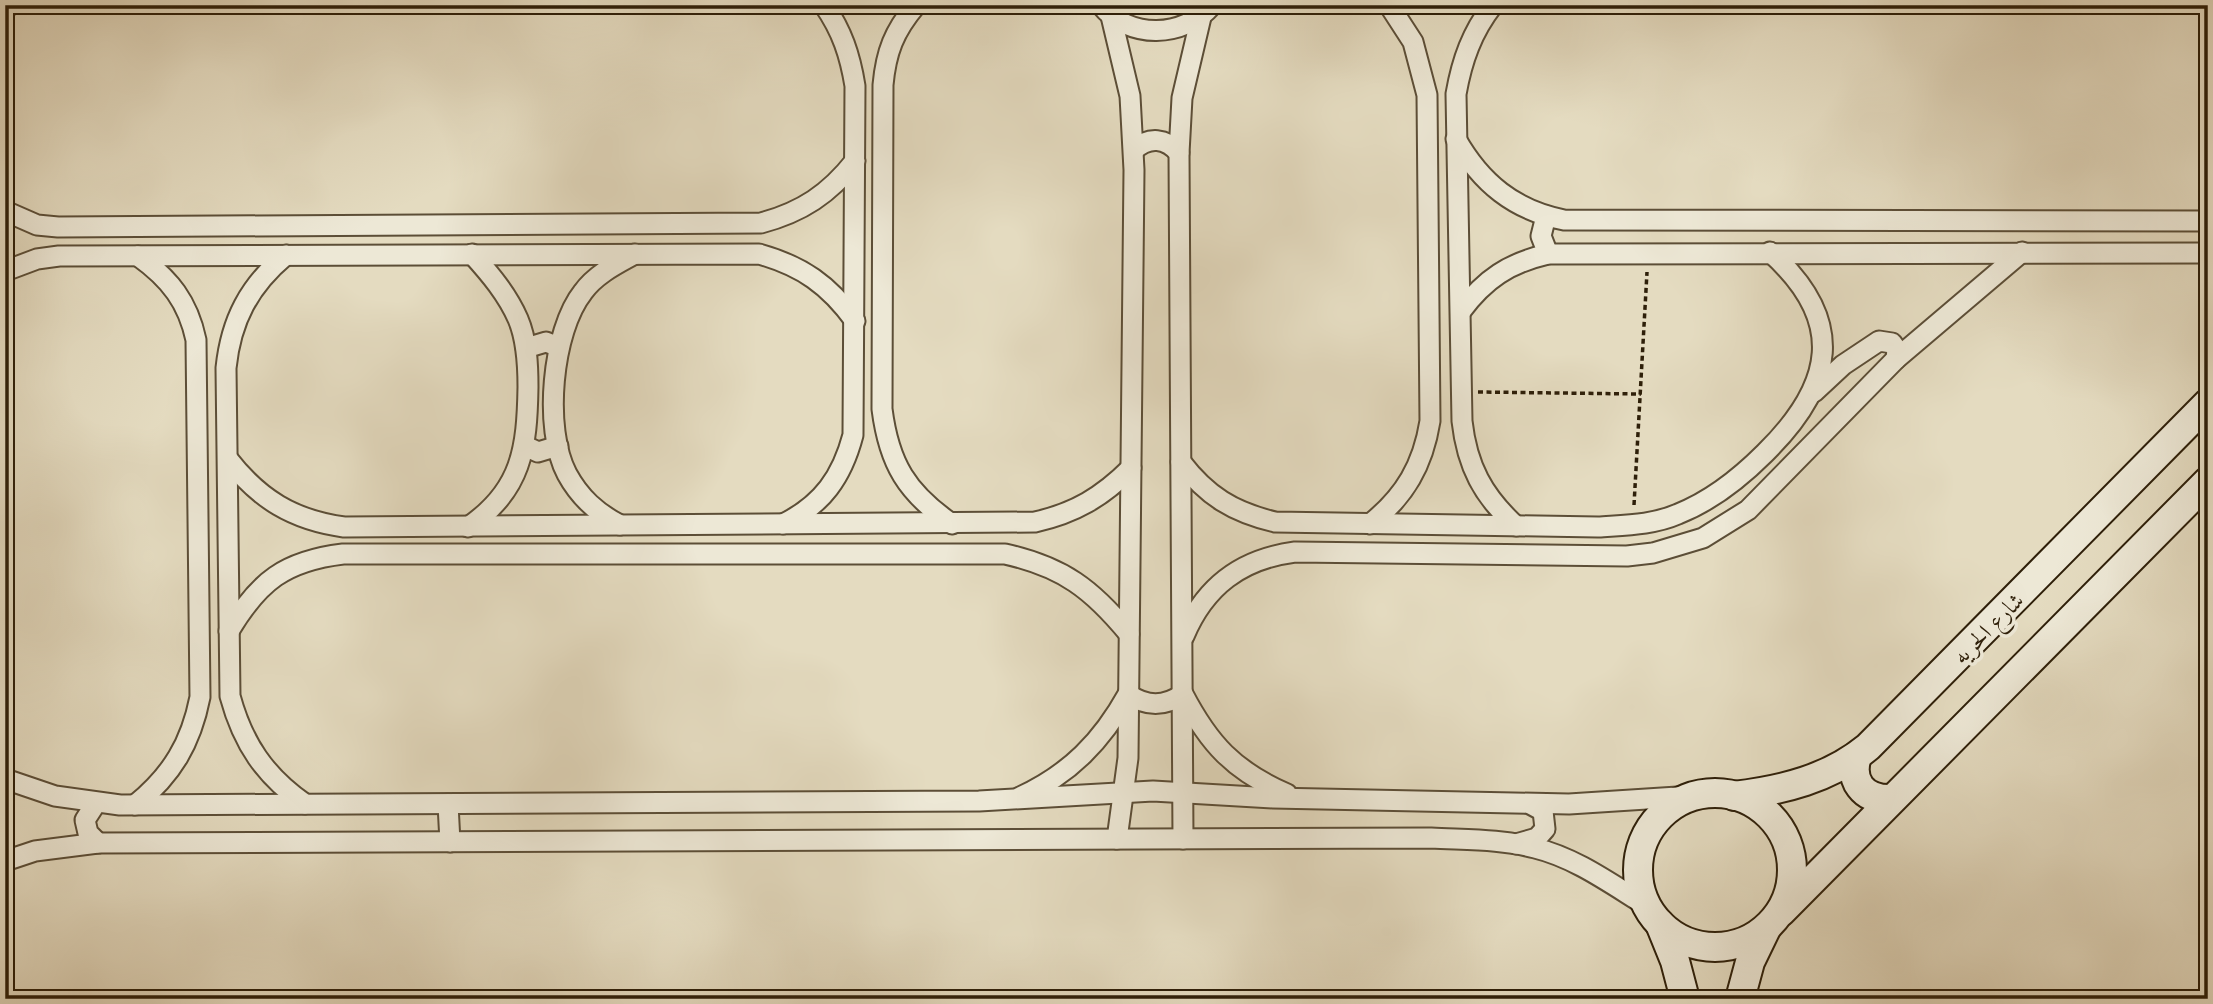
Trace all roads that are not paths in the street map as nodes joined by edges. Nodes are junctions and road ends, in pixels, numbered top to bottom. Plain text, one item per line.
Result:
1 (10, 5) edge
2 (824, 5) edge
3 (916, 5) edge
4 (1389, 5) edge
5 (1493, 5) edge
6 (5, 9) edge
7 (1102, 9) edge
8 (1209, 10) edge
9 (883, 85) junction
10 (855, 86) junction
11 (1456, 94) junction
12 (1427, 95) junction
13 (1456, 139) junction
14 (1134, 150) junction
15 (1179, 153) junction
16 (855, 161) junction
17 (5, 211) edge
18 (1546, 216) junction
19 (2208, 221) edge
20 (761, 223) junction
21 (58, 227) junction
22 (1770, 252) junction
23 (2022, 252) junction
24 (637, 253) junction
25 (2208, 253) edge
26 (472, 254) junction
27 (759, 254) junction
28 (1548, 254) junction
29 (286, 255) junction
30 (59, 256) junction
31 (138, 256) junction
32 (5, 271) edge
33 (1461, 311) junction
34 (855, 321) junction
35 (559, 347) junction
36 (526, 348) junction
37 (1896, 359) junction
38 (198, 368) junction
39 (226, 368) junction
40 (856, 379) junction
41 (881, 380) junction
42 (1814, 392) junction
43 (2208, 403) edge
44 (1430, 421) junction
45 (1462, 421) junction
46 (525, 446) junction
47 (558, 446) junction
48 (228, 459) junction
49 (1181, 461) junction
50 (1131, 468) junction
51 (2208, 481) edge
52 (2197, 500) edge
53 (1275, 522) junction
54 (953, 524) junction
55 (1006, 524) junction
56 (1370, 524) junction
57 (779, 525) junction
58 (621, 526) junction
59 (1516, 526) junction
60 (344, 527) junction
61 (468, 527) junction
62 (343, 554) junction
63 (1005, 554) junction
64 (1271, 555) junction
65 (229, 631) junction
66 (1129, 634) junction
67 (1184, 636) junction
68 (1128, 694) junction
69 (1183, 694) junction
70 (230, 696) junction
71 (200, 697) junction
72 (1857, 756) junction
73 (5, 779) edge
74 (1123, 792) junction
75 (1183, 792) junction
76 (1693, 796) junction
77 (1734, 796) junction
78 (1297, 799) junction
79 (1889, 799) junction
80 (1011, 801) junction
81 (96, 803) junction
82 (305, 804) junction
83 (448, 804) junction
84 (1531, 804) junction
85 (135, 805) junction
86 (1117, 839) junction
87 (1183, 839) junction
88 (450, 842) junction
89 (98, 843) junction
90 (1515, 844) junction
91 (5, 861) edge
92 (1653, 915) junction
93 (1773, 920) junction
94 (1685, 999) edge
95 (1740, 999) edge

1 - 6 street
2 - 10 street
3 - 9 street
4 - 12 street
5 - 11 street
7 - 8 street
7 - 14 street
8 - 15 street
9 - 10 street
9 - 41 street
10 - 16 street
11 - 12 street
11 - 13 street
12 - 44 street
13 - 18 street
13 - 33 street
14 - 15 street
14 - 50 street
15 - 49 street
16 - 20 street
16 - 34 street
17 - 21 street
18 - 19 street
18 - 28 street
20 - 21 street
20 - 27 street
21 - 30 street
22 - 23 street
22 - 28 street
22 - 42 street
23 - 25 street
23 - 37 street
24 - 26 street
24 - 27 street
24 - 35 street
26 - 29 street
26 - 36 street
27 - 34 street
28 - 33 street
29 - 31 street
29 - 39 street
30 - 31 street
30 - 32 street
31 - 38 street
33 - 45 street
34 - 40 street
35 - 36 street
35 - 47 street
36 - 46 street
37 - 42 street
37 - 64 street
38 - 39 street
38 - 71 street
39 - 48 street
40 - 41 street
40 - 57 street
41 - 54 street
42 - 59 street
43 - 72 street, شارع الحريه
44 - 45 street
44 - 56 street
45 - 59 street
46 - 47 street
46 - 61 street
47 - 58 street
48 - 60 street
48 - 65 street
49 - 53 street
49 - 67 street
50 - 55 street
50 - 66 street
51 - 52 street
52 - 79 street
53 - 56 street
53 - 64 street
54 - 55 street
54 - 57 street
55 - 63 street
56 - 59 street
57 - 58 street
58 - 61 street
60 - 61 street
60 - 62 street
62 - 63 street
62 - 65 street
63 - 66 street
64 - 67 street
65 - 70 street
66 - 68 street
67 - 69 street
68 - 69 street
68 - 74 street
68 - 80 street
69 - 75 street
69 - 78 street
70 - 71 street
70 - 82 street
71 - 85 street
72 - 77 street, شارع الحريه
72 - 79 street
73 - 81 street
74 - 75 street
74 - 80 street
74 - 86 street
75 - 78 street
75 - 87 street
76 - 77 street
76 - 84 street
76 - 92 street
77 - 93 street
78 - 84 street
79 - 93 street
80 - 83 street
81 - 85 street
81 - 89 street
82 - 83 street
82 - 85 street
83 - 88 street
84 - 90 street
86 - 87 street
86 - 88 street
87 - 90 street
88 - 89 street
89 - 91 street
90 - 92 street
92 - 93 street
92 - 94 street
93 - 95 street

